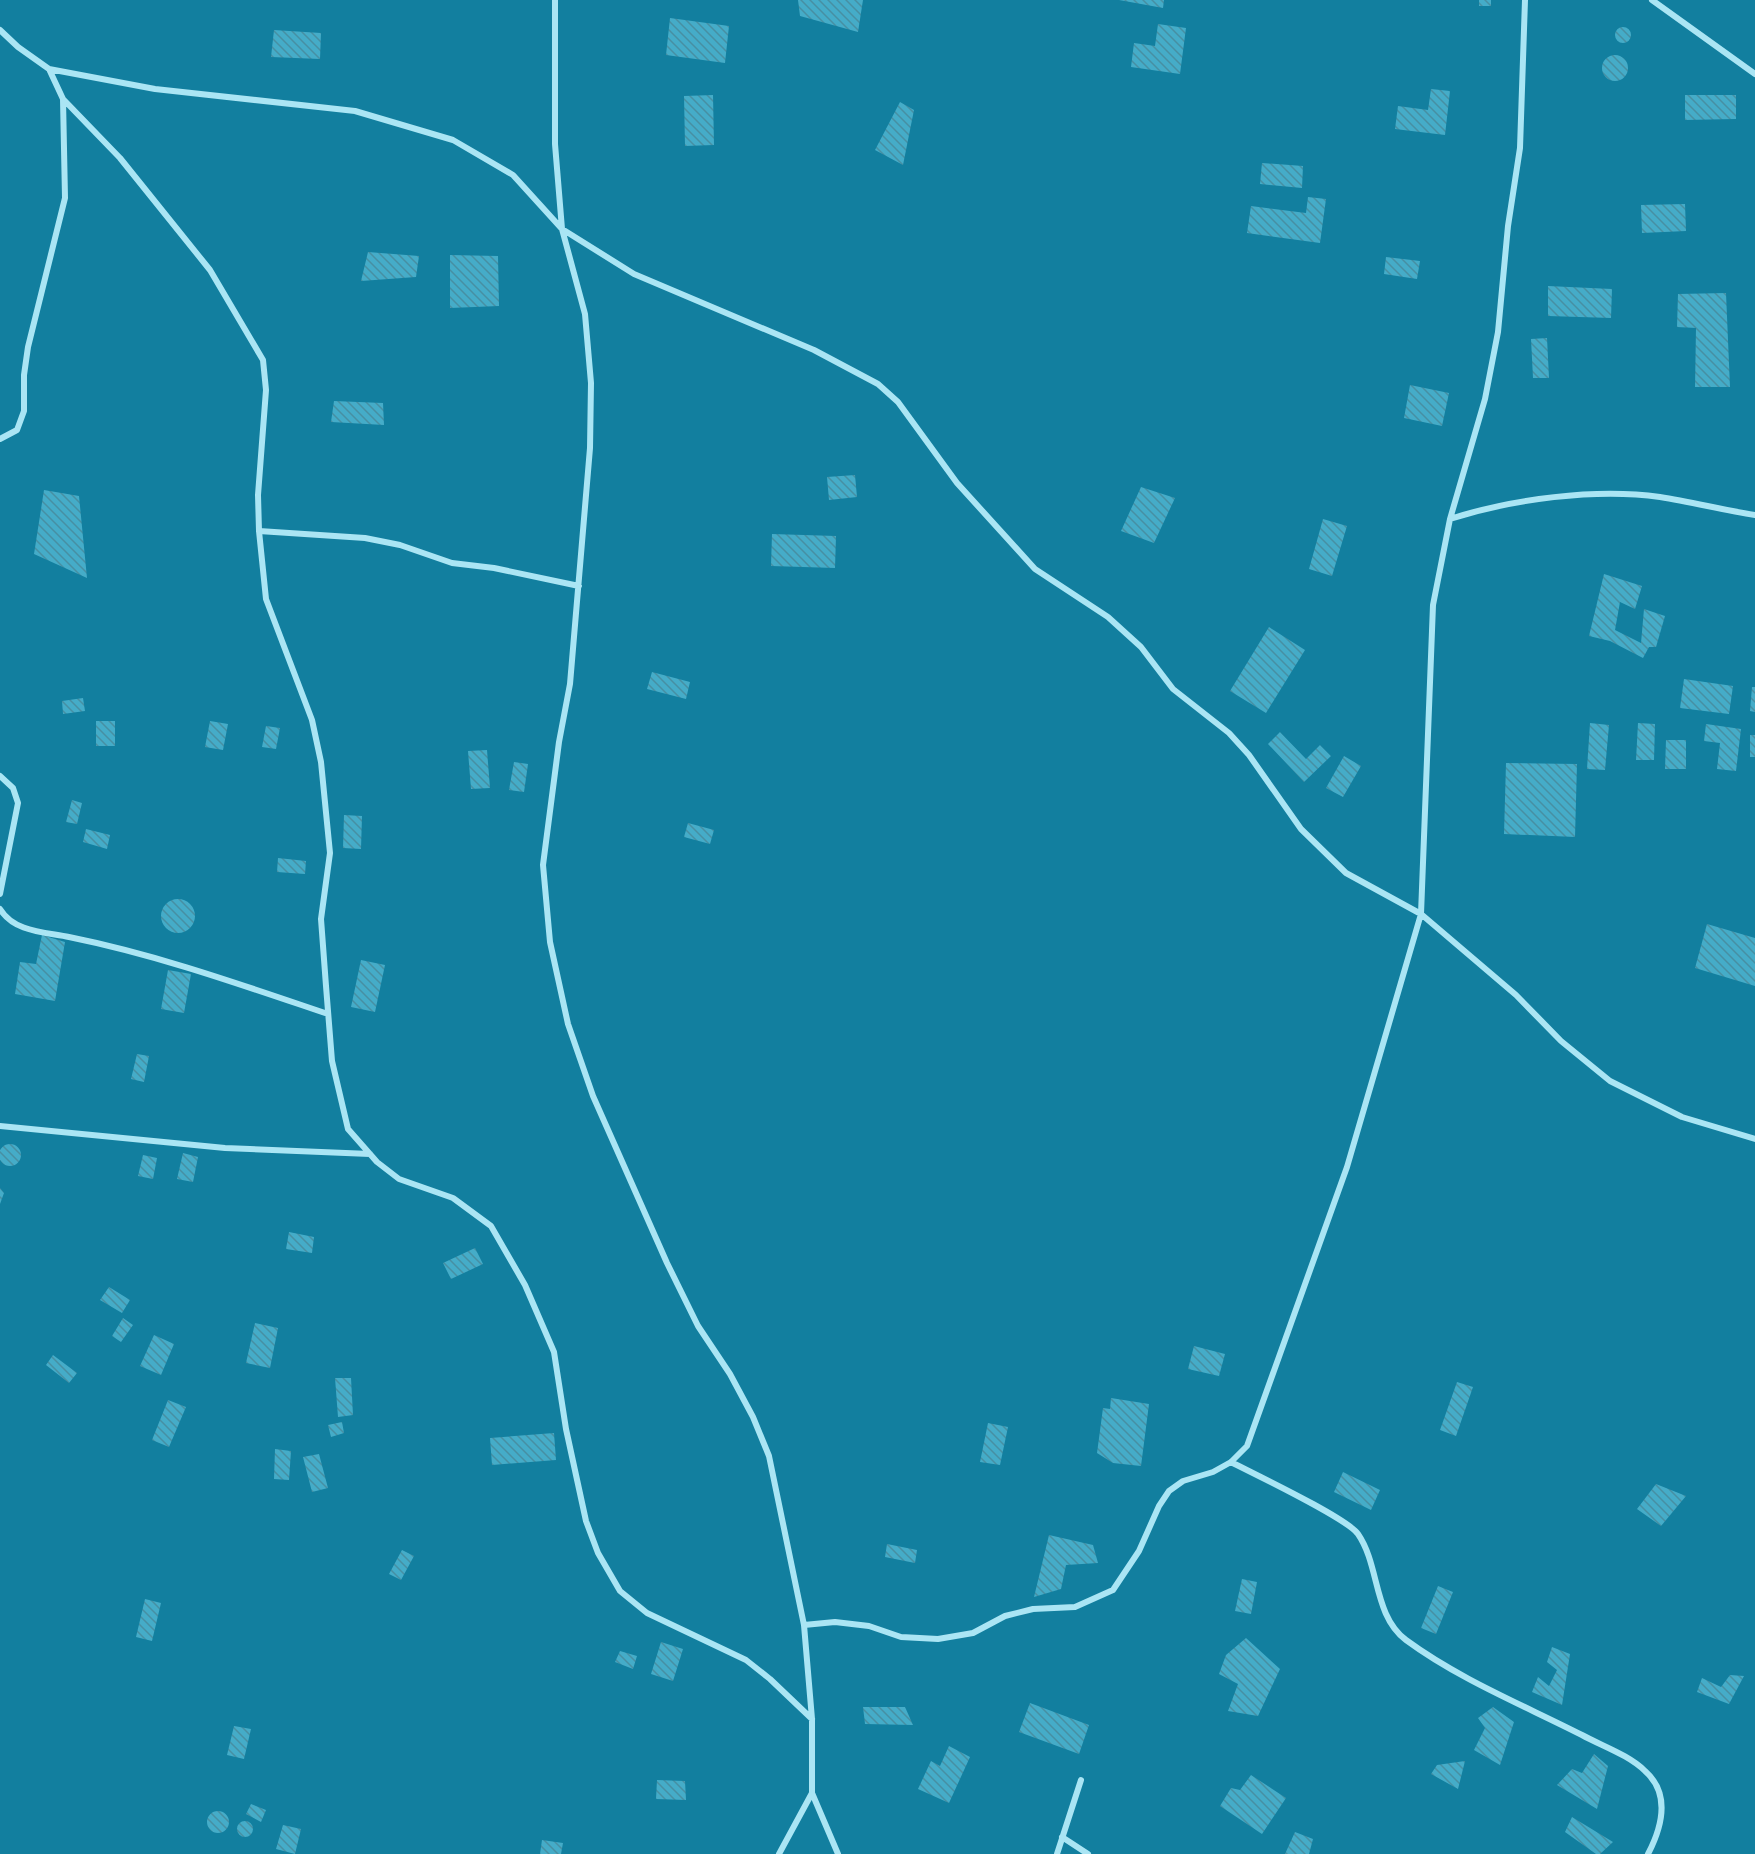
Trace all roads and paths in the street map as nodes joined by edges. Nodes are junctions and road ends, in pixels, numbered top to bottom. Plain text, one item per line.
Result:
1 (555, 0) edge
2 (1525, 0) edge
3 (1652, 0) edge
4 (0, 30) edge
5 (49, 69) junction
6 (1755, 74) edge
7 (63, 99) junction
8 (562, 230) junction
9 (0, 439) edge
10 (1755, 515) edge
11 (1450, 519) junction
12 (259, 531) junction
13 (579, 586) junction
14 (0, 776) edge
15 (0, 894) edge
16 (0, 909) edge
17 (1421, 914) junction
18 (328, 1014) junction
19 (0, 1126) edge
20 (1755, 1139) edge
21 (370, 1154) junction
22 (1232, 1462) junction
23 (804, 1625) junction
24 (812, 1719) junction
25 (1081, 1780) dead end
26 (812, 1793) junction
27 (1062, 1837) junction
28 (779, 1854) edge
29 (838, 1854) edge
30 (1057, 1854) edge
31 (1088, 1854) edge
32 (1648, 1854) edge

1 - 8 street
2 - 11 street
3 - 6 street
4 - 5 street
5 - 7 street
5 - 8 street
7 - 9 street
7 - 12 street
8 - 13 street
8 - 17 street
10 - 11 street
11 - 17 street
12 - 13 street
12 - 18 street
13 - 23 street
14 - 15 street
16 - 18 street
17 - 20 street
17 - 22 street
18 - 21 street
19 - 21 street
21 - 24 street
22 - 23 street
22 - 32 street
23 - 24 street
24 - 26 street
25 - 27 street
26 - 28 street
26 - 29 street
27 - 30 street
27 - 31 street

